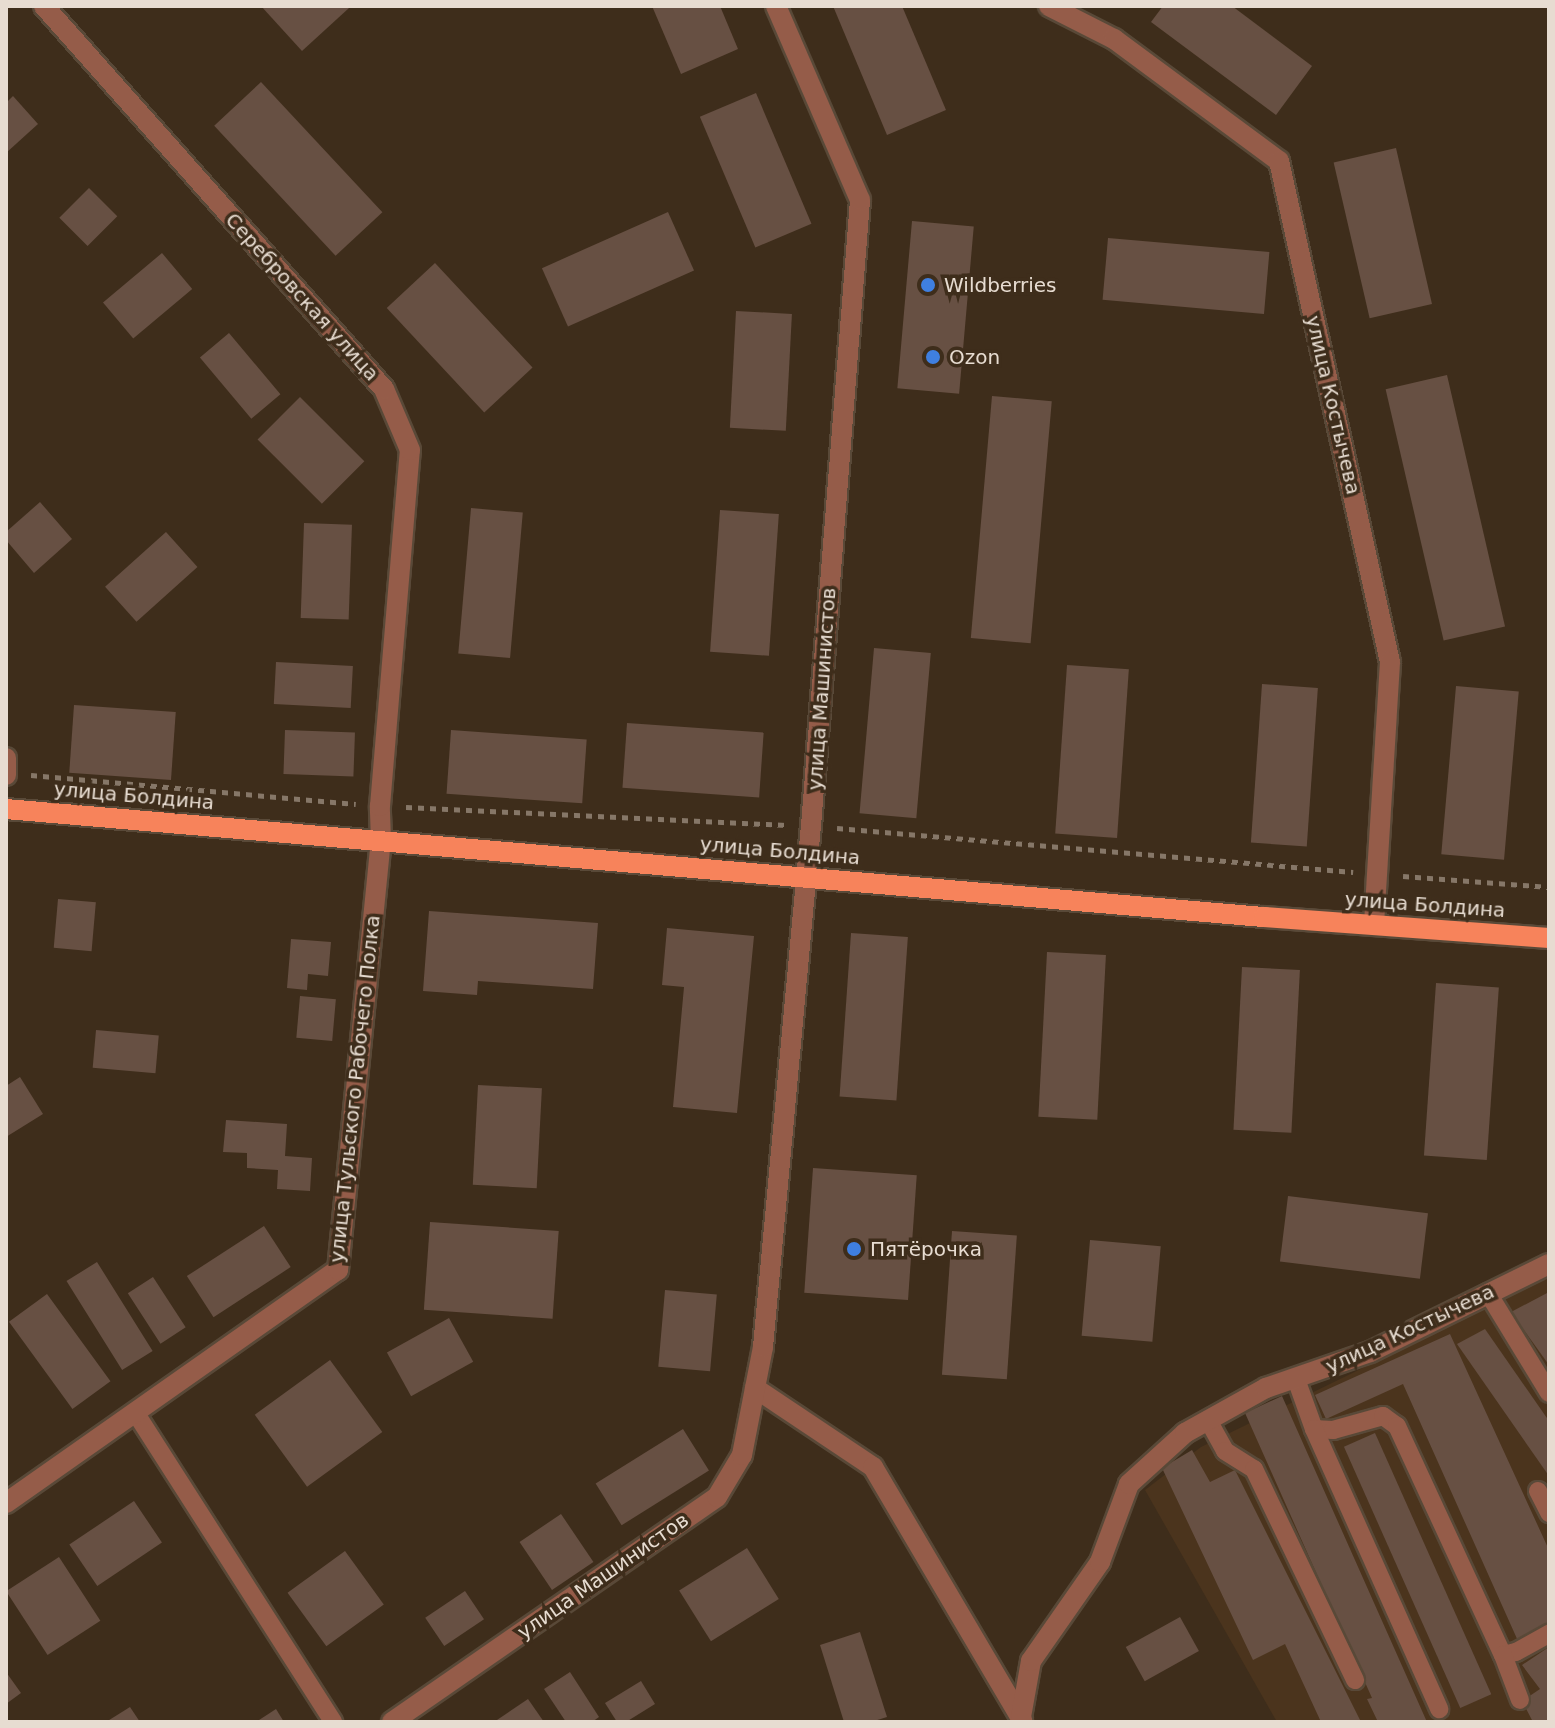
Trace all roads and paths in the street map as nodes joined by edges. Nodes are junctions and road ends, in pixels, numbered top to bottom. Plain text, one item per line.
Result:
1 (44, 6) edge
2 (776, 6) edge
3 (1049, 6) edge
4 (6, 758) edge
5 (6, 774) edge
6 (380, 806) junction
7 (6, 809) edge
8 (811, 826) junction
9 (381, 841) junction
10 (1378, 874) junction
11 (807, 878) junction
12 (1549, 887) edge
13 (1374, 925) junction
14 (1549, 938) edge
15 (1549, 1264) edge
16 (1488, 1293) junction
17 (1296, 1379) junction
18 (755, 1388) junction
19 (1549, 1393) edge
20 (135, 1412) junction
21 (1208, 1420) junction
22 (1314, 1429) junction
23 (1538, 1491) dead end
24 (6, 1503) edge
25 (1549, 1513) edge
26 (1549, 1634) edge
27 (1503, 1655) junction
28 (1355, 1680) dead end
29 (1520, 1700) dead end
30 (1439, 1709) dead end
31 (1022, 1720) edge
32 (333, 1722) edge
33 (392, 1722) edge

1 - 6 street, Серебровская улица
2 - 8 street, улица Машинистов
3 - 10 street, улица Костычева
4 - 5 street
5 - 6 path
6 - 8 path
6 - 9 street, Серебровская улица
7 - 9 main road, улица Болдина
8 - 10 path
8 - 11 street, улица Машинистов
9 - 11 main road, улица Болдина
9 - 20 street, улица Тульского Рабочего Полка
10 - 12 path
10 - 13 street, улица Костычева
11 - 13 main road, улица Болдина
11 - 18 street, улица Машинистов
13 - 14 main road, улица Болдина
15 - 16 street, улица Костычева
16 - 17 street, улица Костычева
16 - 19 lane
17 - 21 street, улица Костычева
17 - 22 lane
18 - 31 street
18 - 33 street, улица Машинистов
20 - 24 street, улица Тульского Рабочего Полка
20 - 32 lane
21 - 28 lane
21 - 31 street, улица Костычева
22 - 27 lane
22 - 30 lane
23 - 25 lane
26 - 27 lane
27 - 29 lane

